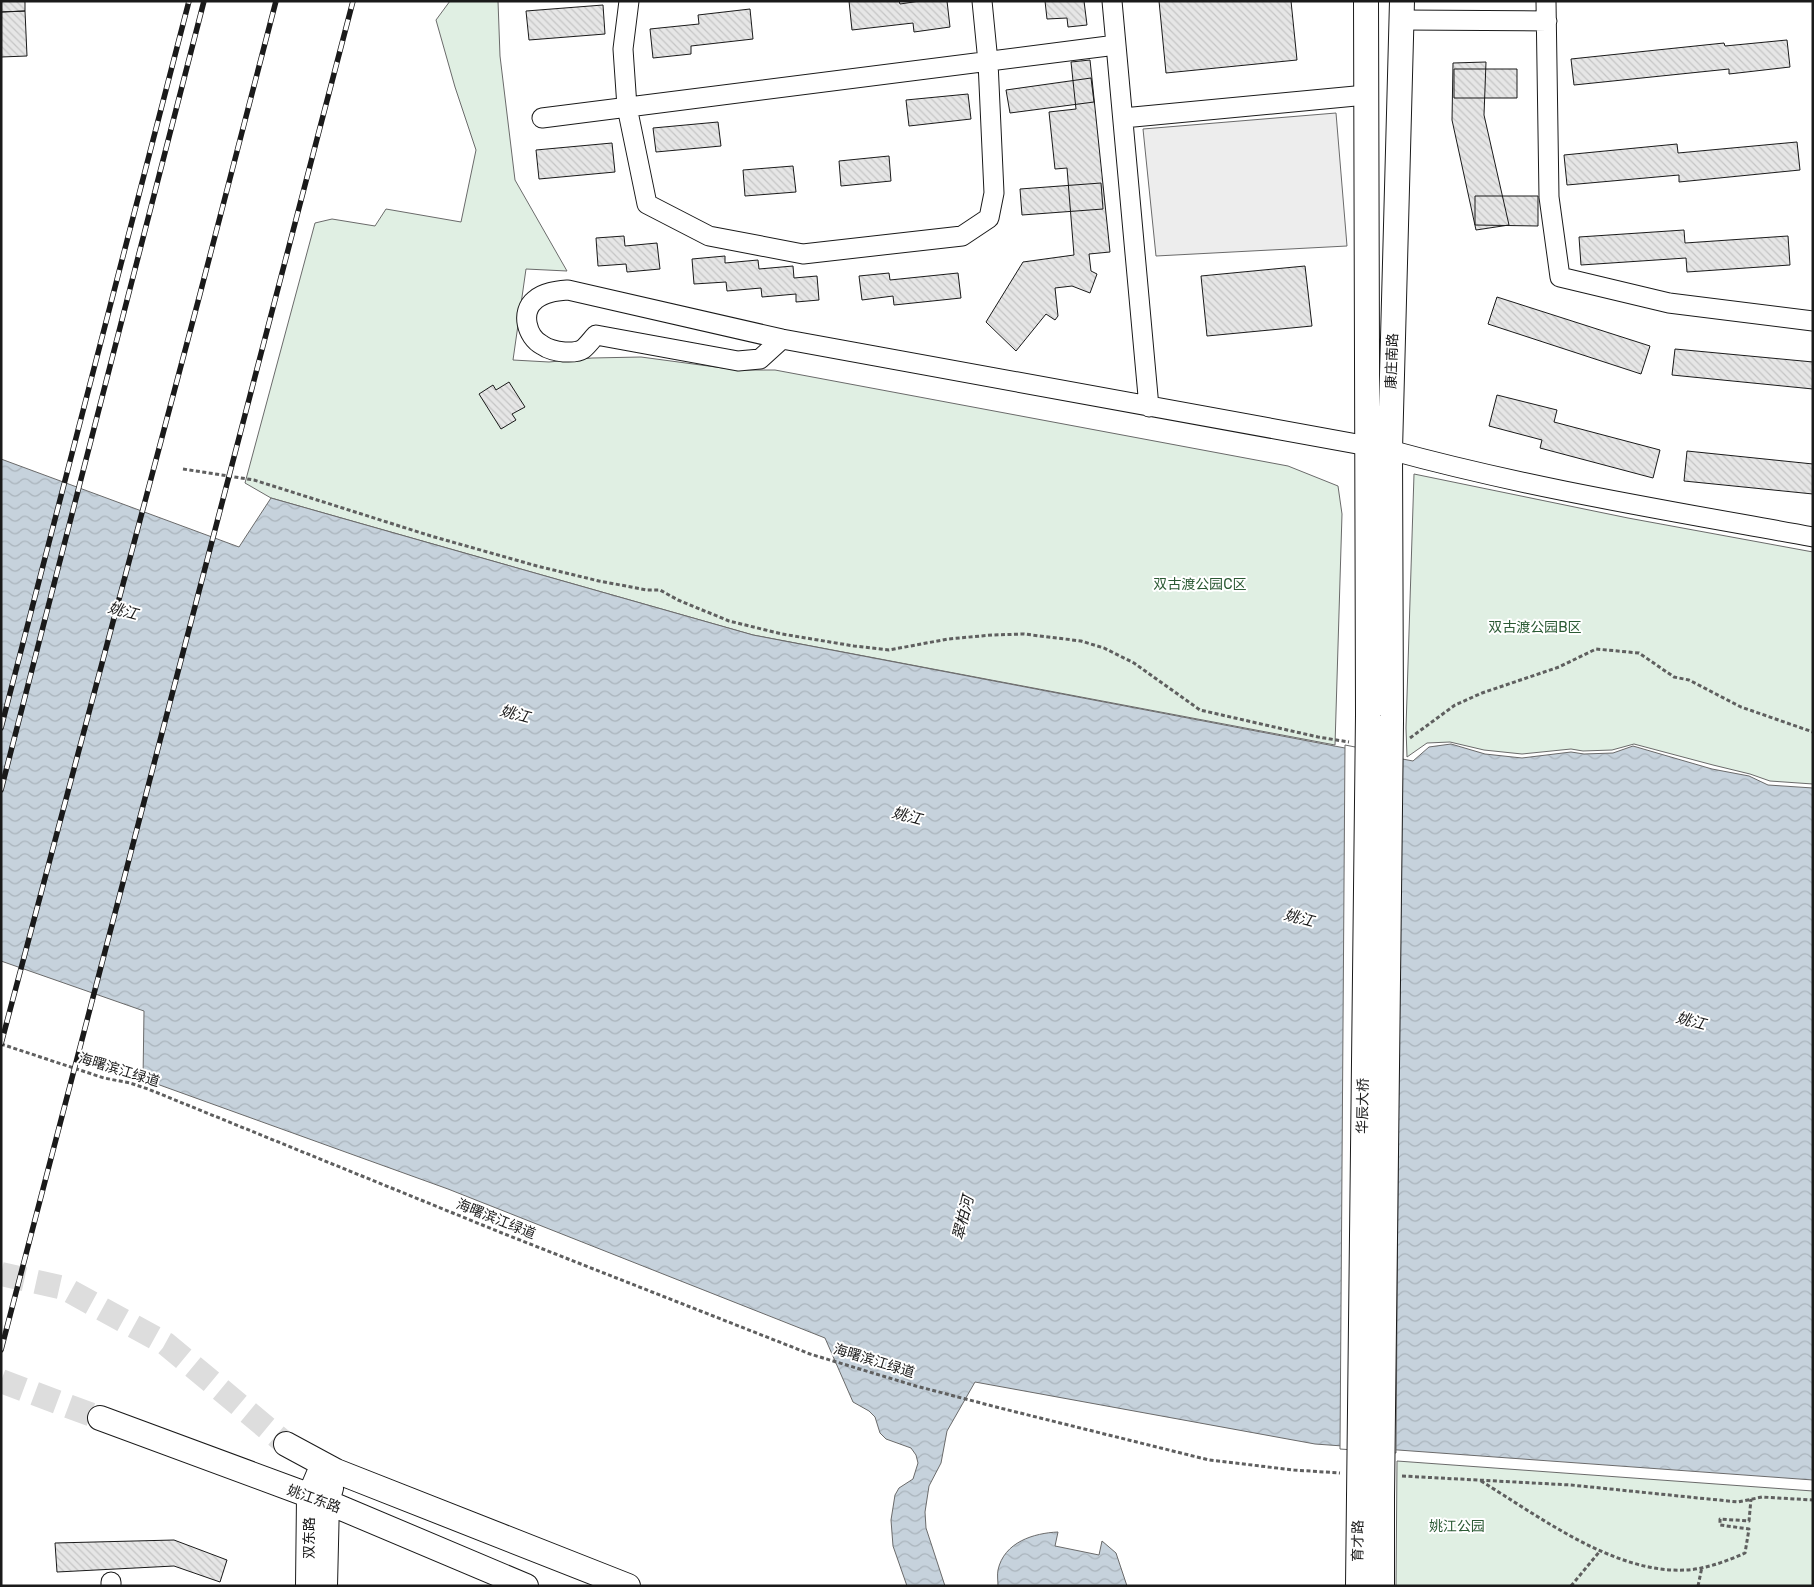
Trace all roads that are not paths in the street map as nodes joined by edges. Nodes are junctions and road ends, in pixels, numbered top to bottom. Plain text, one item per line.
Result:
1 (630, 1) edge
2 (982, 1) edge
3 (1112, 1) edge
4 (1366, 1) edge
5 (1546, 1) edge
6 (1402, 10) edge
7 (1547, 21) junction
8 (1116, 45) junction
9 (988, 62) junction
10 (1366, 96) junction
11 (627, 107) junction
12 (542, 118) dead end
13 (1123, 118) junction
14 (1813, 322) edge
15 (782, 338) junction
16 (1149, 407) junction
17 (1379, 449) junction
18 (1813, 537) edge
19 (1368, 715) joint
20 (1391, 721) joint
21 (100, 1418) tunnel mouth
22 (286, 1444) tunnel mouth
23 (329, 1467) junction
24 (1370, 1497) junction
25 (318, 1499) junction
26 (308, 1586) edge
27 (326, 1586) edge
28 (526, 1586) edge
29 (628, 1586) edge
30 (1358, 1586) edge
31 (1382, 1586) edge

1 - 11 street
2 - 9 street
3 - 8 street
4 - 10 main road, 康庄南路
5 - 7 street
6 - 7 street
6 - 17 main road, 康庄南路
7 - 14 street
8 - 9 street
8 - 13 street
9 - 11 street
9 - 11 street
10 - 13 street
10 - 17 main road, 康庄南路
11 - 12 street
13 - 16 street
15 - 15 street
15 - 16 street
16 - 17 street
17 - 18 street
17 - 19 main road, 康庄南路
17 - 20 main road, 康庄南路
19 - 24 main road, 华辰大桥, bridge
20 - 24 main road, 华辰大桥, bridge
21 - 25 main road, 姚江东路
22 - 23 main road
23 - 25 main road, 双东路
23 - 29 main road
24 - 30 main road, 育才路
24 - 31 main road, 育才路
25 - 26 main road, 双东路
25 - 27 main road, 双东路
25 - 28 main road, 姚江东路

